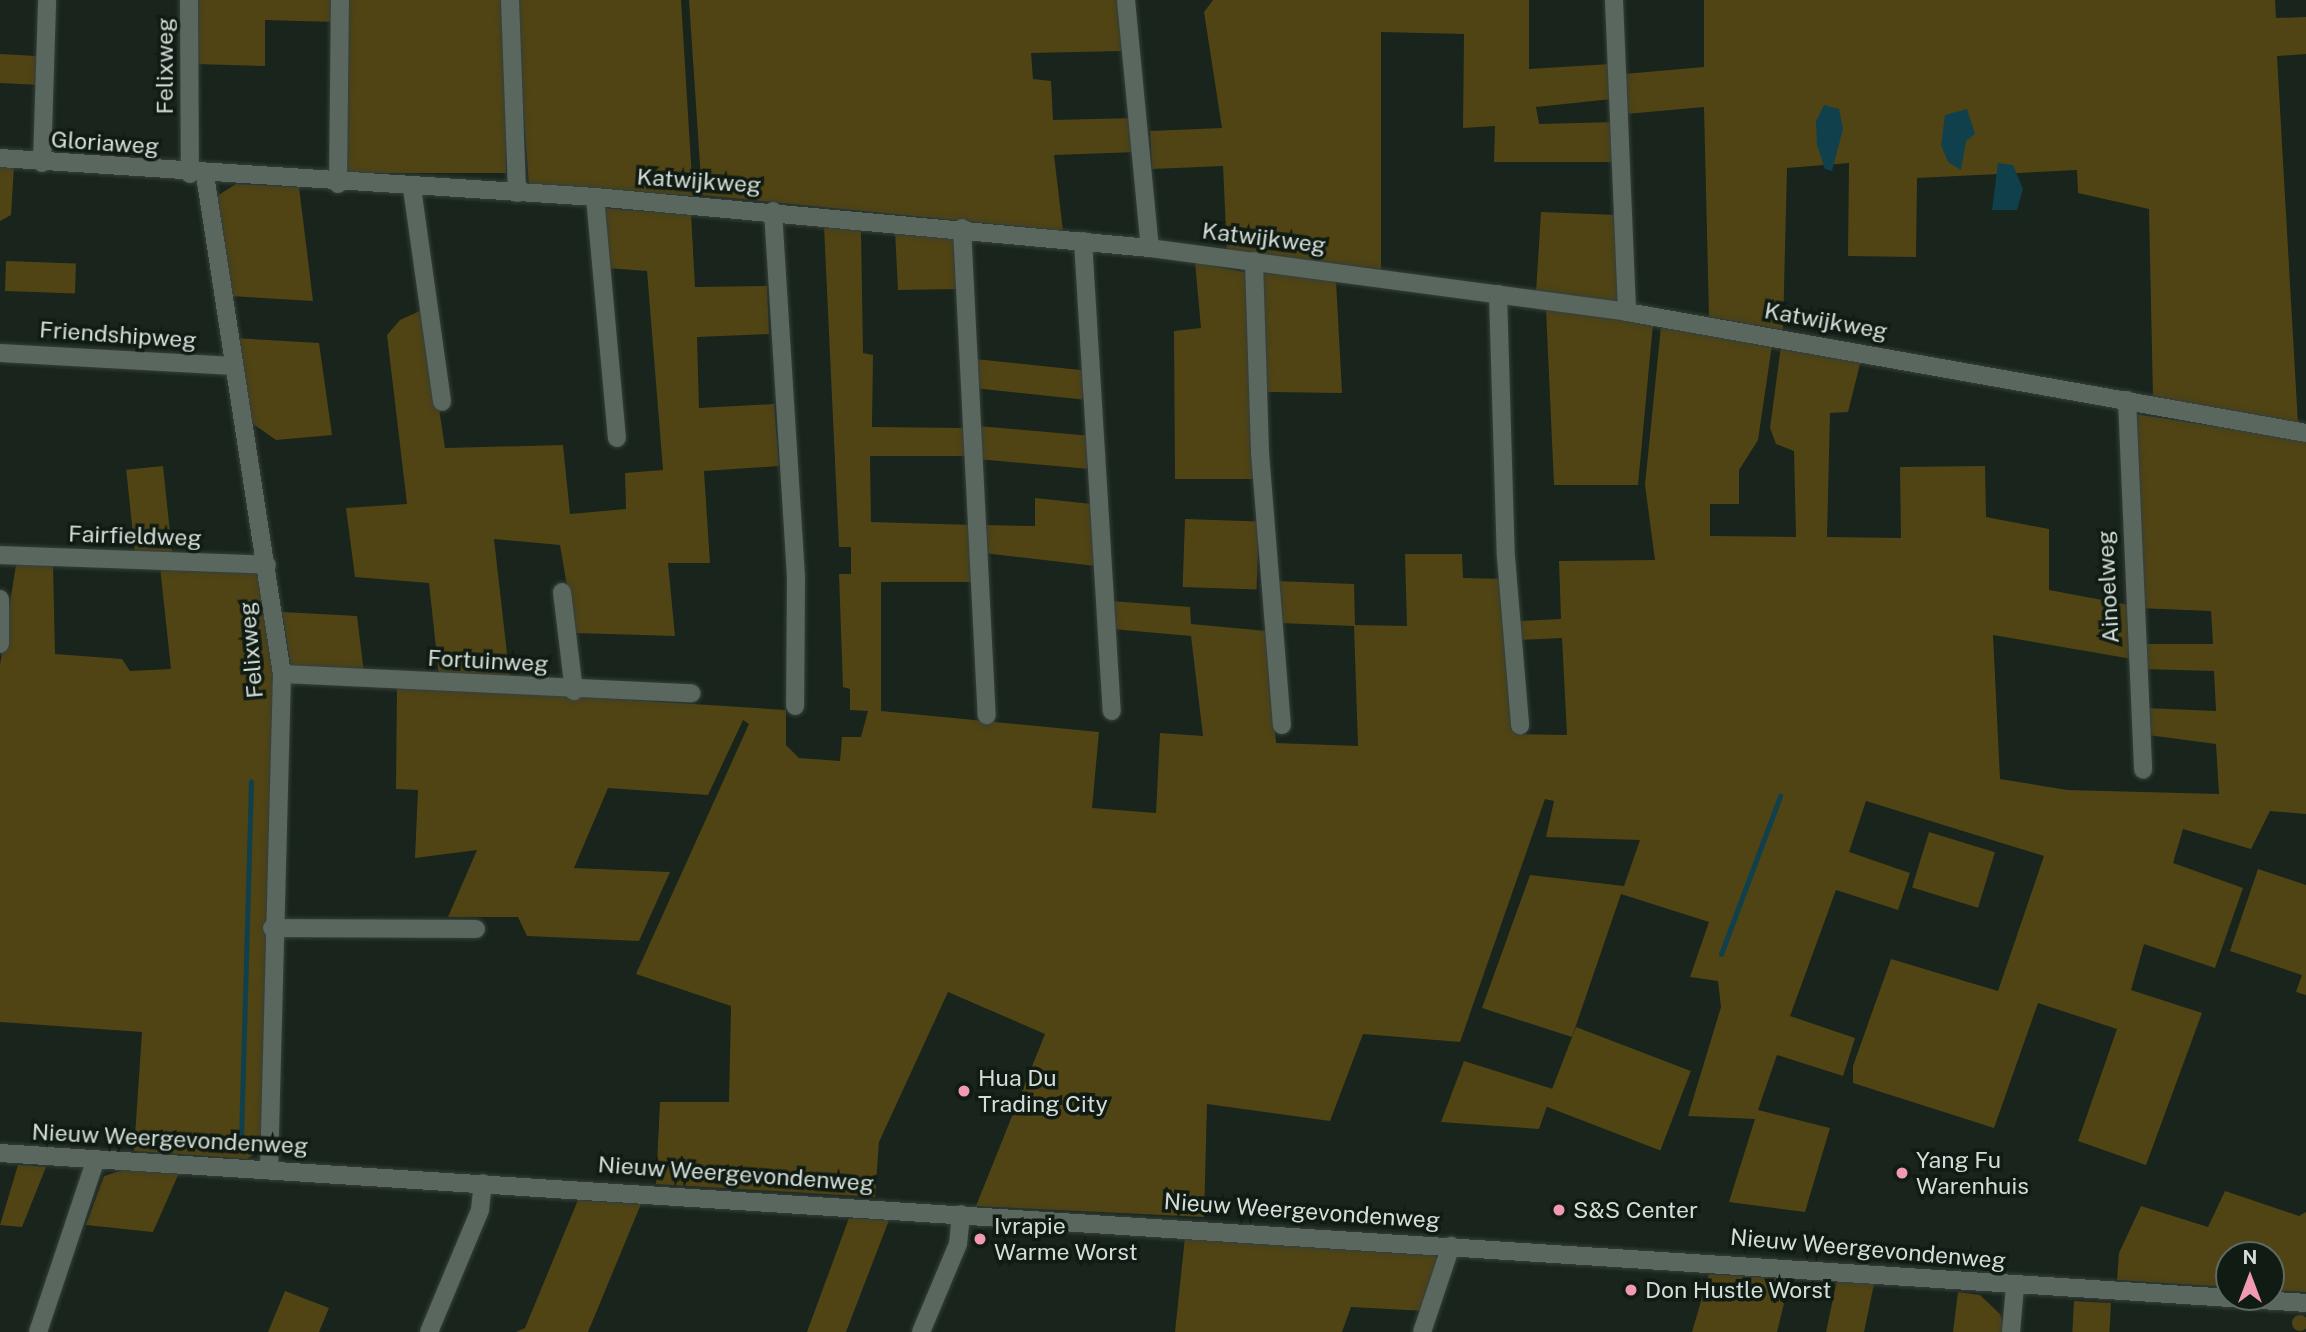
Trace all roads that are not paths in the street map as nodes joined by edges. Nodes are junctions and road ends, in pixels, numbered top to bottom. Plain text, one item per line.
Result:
1 (47, 0) edge
2 (189, 0) edge
3 (340, 0) edge
4 (510, 0) edge
5 (1126, 0) edge
6 (1614, 0) edge
7 (0, 158) edge
8 (42, 163) junction
9 (198, 175) junction
10 (338, 184) junction
11 (412, 188) junction
12 (517, 193) junction
13 (595, 197) junction
14 (773, 211) junction
15 (962, 228) junction
16 (1083, 241) junction
17 (1150, 248) junction
18 (1254, 261) junction
19 (1498, 294) junction
20 (1627, 312) junction
21 (0, 353) edge
22 (233, 366) junction
23 (2127, 400) junction
24 (442, 402) dead end
25 (2306, 433) edge
26 (617, 438) dead end
27 (0, 555) edge
28 (267, 565) junction
29 (562, 592) dead end
30 (0, 599) edge
31 (0, 645) edge
32 (282, 674) junction
33 (574, 691) junction
34 (692, 693) dead end
35 (795, 706) dead end
36 (1112, 711) dead end
37 (987, 715) dead end
38 (1282, 725) dead end
39 (1520, 725) dead end
40 (2143, 770) dead end
41 (272, 928) junction
42 (476, 929) dead end
43 (0, 1153) edge
44 (96, 1159) junction
45 (270, 1168) junction
46 (483, 1183) junction
47 (961, 1214) junction
48 (1451, 1246) junction
49 (2015, 1286) junction
50 (2306, 1303) edge
51 (38, 1332) edge
52 (429, 1332) edge
53 (921, 1332) edge
54 (1422, 1332) edge
55 (2011, 1332) edge

1 - 8 street
2 - 9 street, Felixweg
3 - 10 street
4 - 12 street
5 - 17 street
6 - 20 street
7 - 8 street, Gloriaweg
8 - 9 street, Gloriaweg
9 - 10 street, Katwijkweg
9 - 22 street, Felixweg
10 - 11 street, Katwijkweg
11 - 12 street, Katwijkweg
11 - 24 street
12 - 13 street, Katwijkweg
13 - 14 street, Katwijkweg
13 - 26 street
14 - 15 street, Katwijkweg
14 - 35 street
15 - 16 street, Katwijkweg
15 - 37 street
16 - 17 street, Katwijkweg
16 - 36 street
17 - 18 street, Katwijkweg
18 - 19 street, Katwijkweg
18 - 38 street
19 - 20 street, Katwijkweg
19 - 39 street
20 - 23 street, Katwijkweg
21 - 22 street, Friendshipweg
22 - 28 street, Felixweg
23 - 25 street, Katwijkweg
23 - 40 street, Ainoelweg
27 - 28 street, Fairfieldweg
28 - 32 street, Felixweg
29 - 33 street
30 - 31 street
32 - 33 street, Fortuinweg
32 - 41 street, Felixweg
33 - 34 street, Fortuinweg
41 - 42 street
41 - 45 street, Felixweg
43 - 44 street, Nieuw Weergevondenweg
44 - 45 street, Nieuw Weergevondenweg
44 - 51 street
45 - 46 street, Nieuw Weergevondenweg
46 - 47 street, Nieuw Weergevondenweg
46 - 52 street
47 - 48 street, Nieuw Weergevondenweg
47 - 53 street
48 - 49 street, Nieuw Weergevondenweg
48 - 54 street
49 - 50 street, Nieuw Weergevondenweg
49 - 55 street

